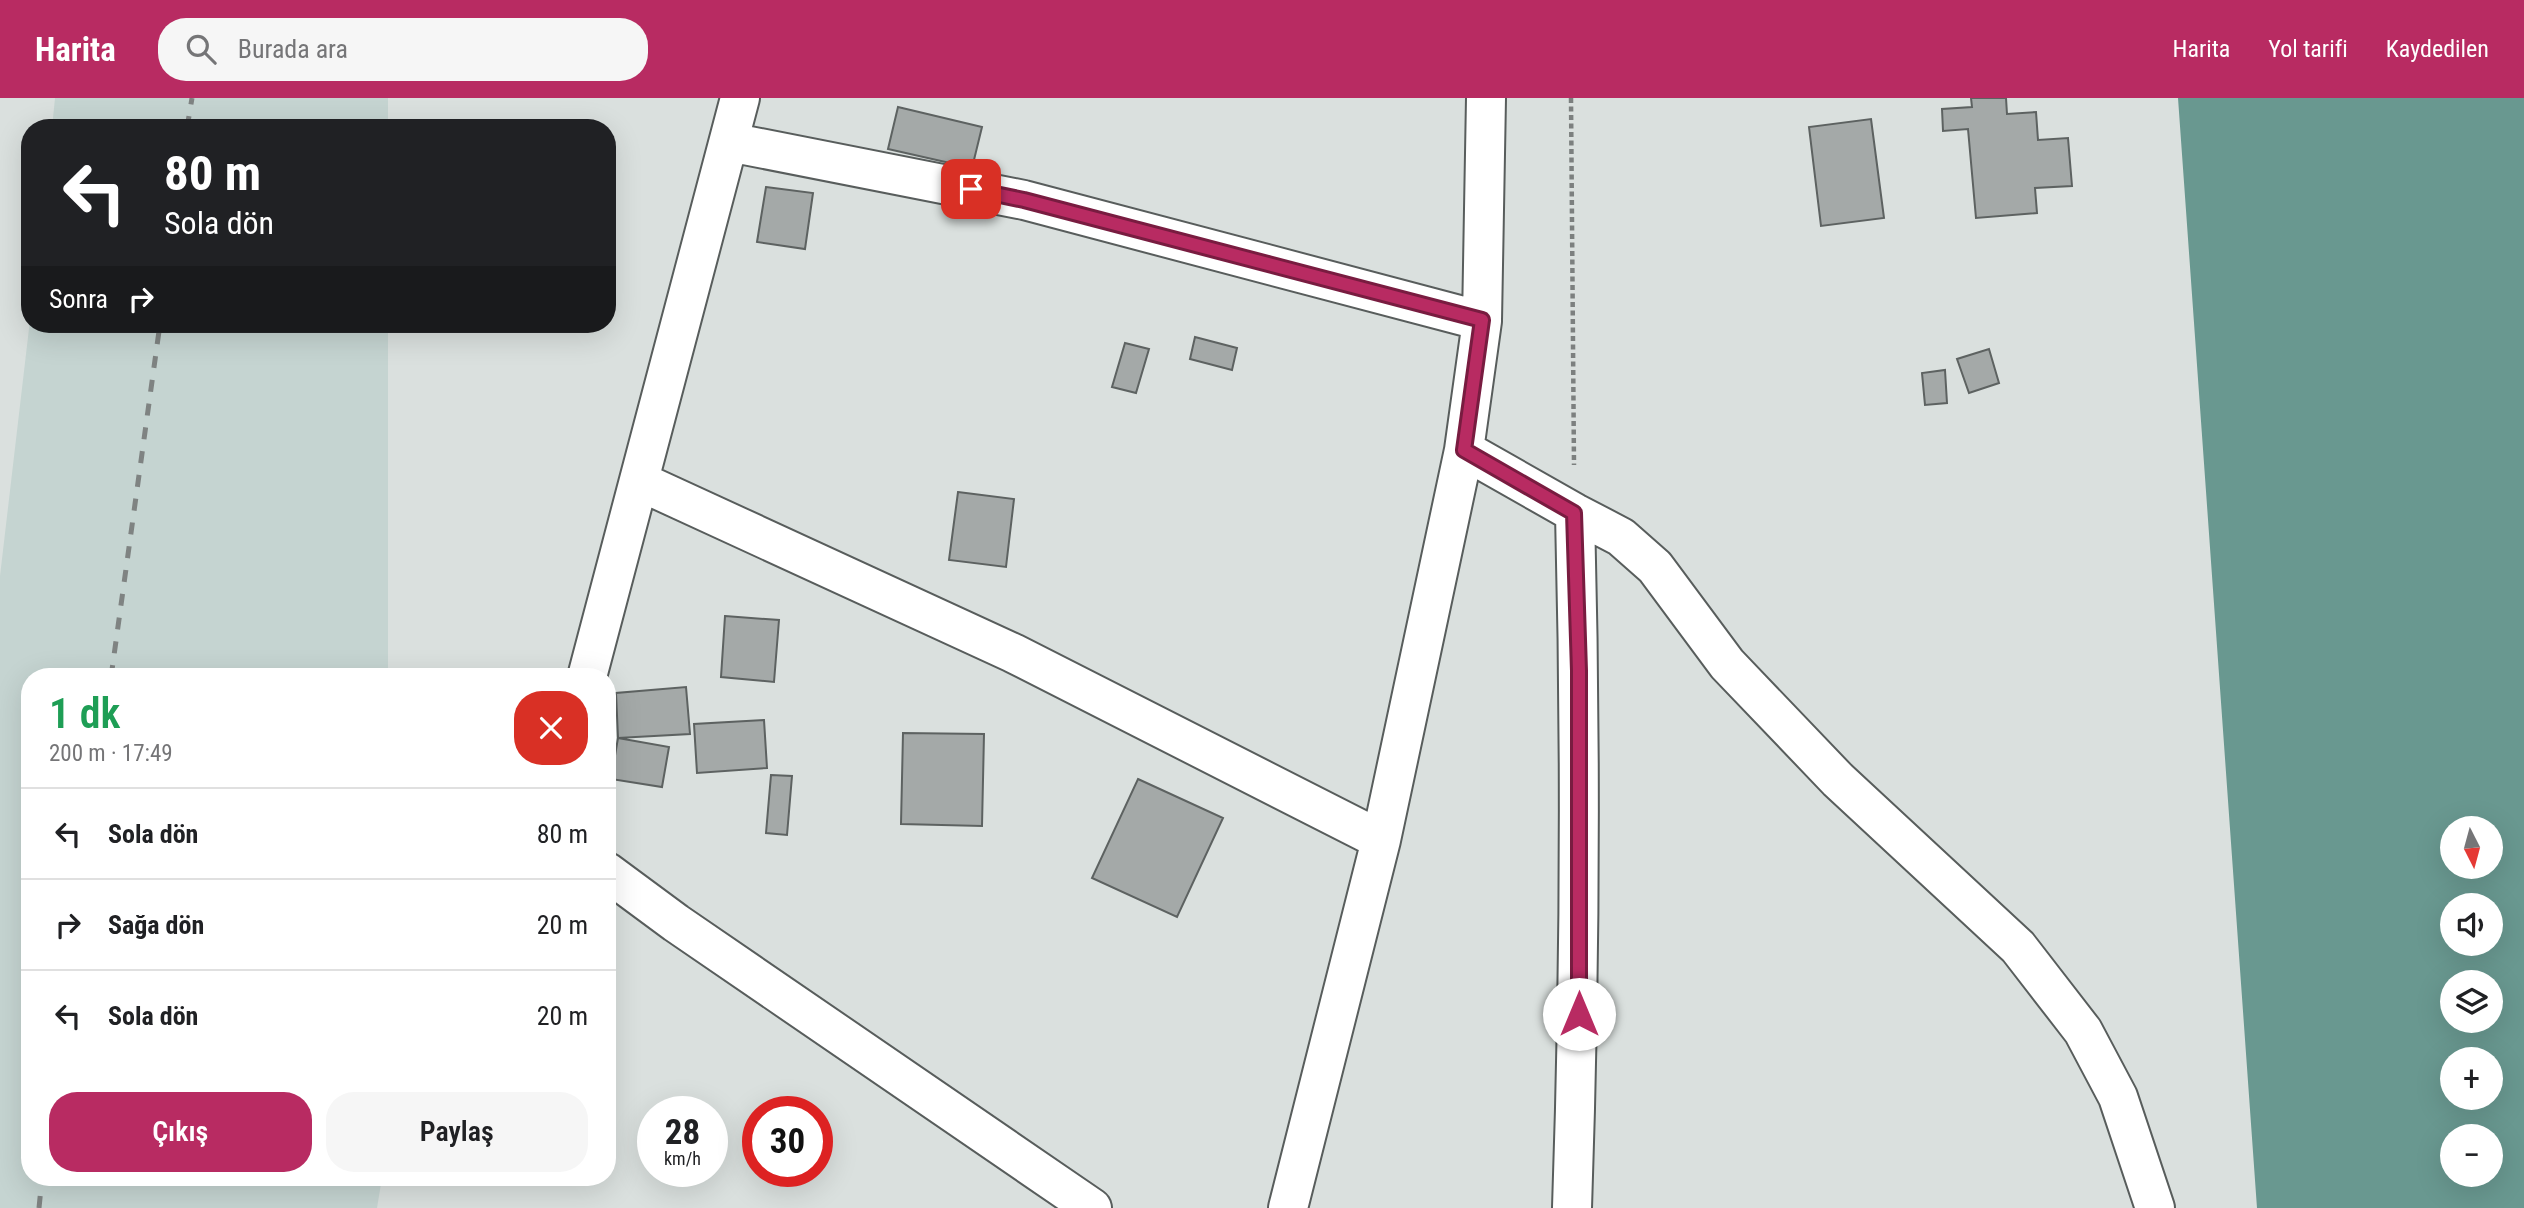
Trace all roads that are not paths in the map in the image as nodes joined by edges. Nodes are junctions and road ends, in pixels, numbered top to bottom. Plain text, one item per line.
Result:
1 (740, 98) edge
2 (1486, 98) edge
3 (729, 142) junction
4 (1482, 320) junction
5 (1464, 450) junction
6 (639, 481) junction
7 (1574, 513) junction
8 (589, 668) edge
9 (1381, 840) junction
10 (616, 879) edge
11 (1092, 1208) edge
12 (1289, 1208) edge
13 (1572, 1208) edge
14 (2155, 1208) edge

1 - 3 street
2 - 4 street
3 - 4 street
3 - 6 street
4 - 5 street
5 - 7 street
5 - 9 street
6 - 8 street
6 - 9 street
7 - 13 street
7 - 14 street
9 - 12 street
10 - 11 street

